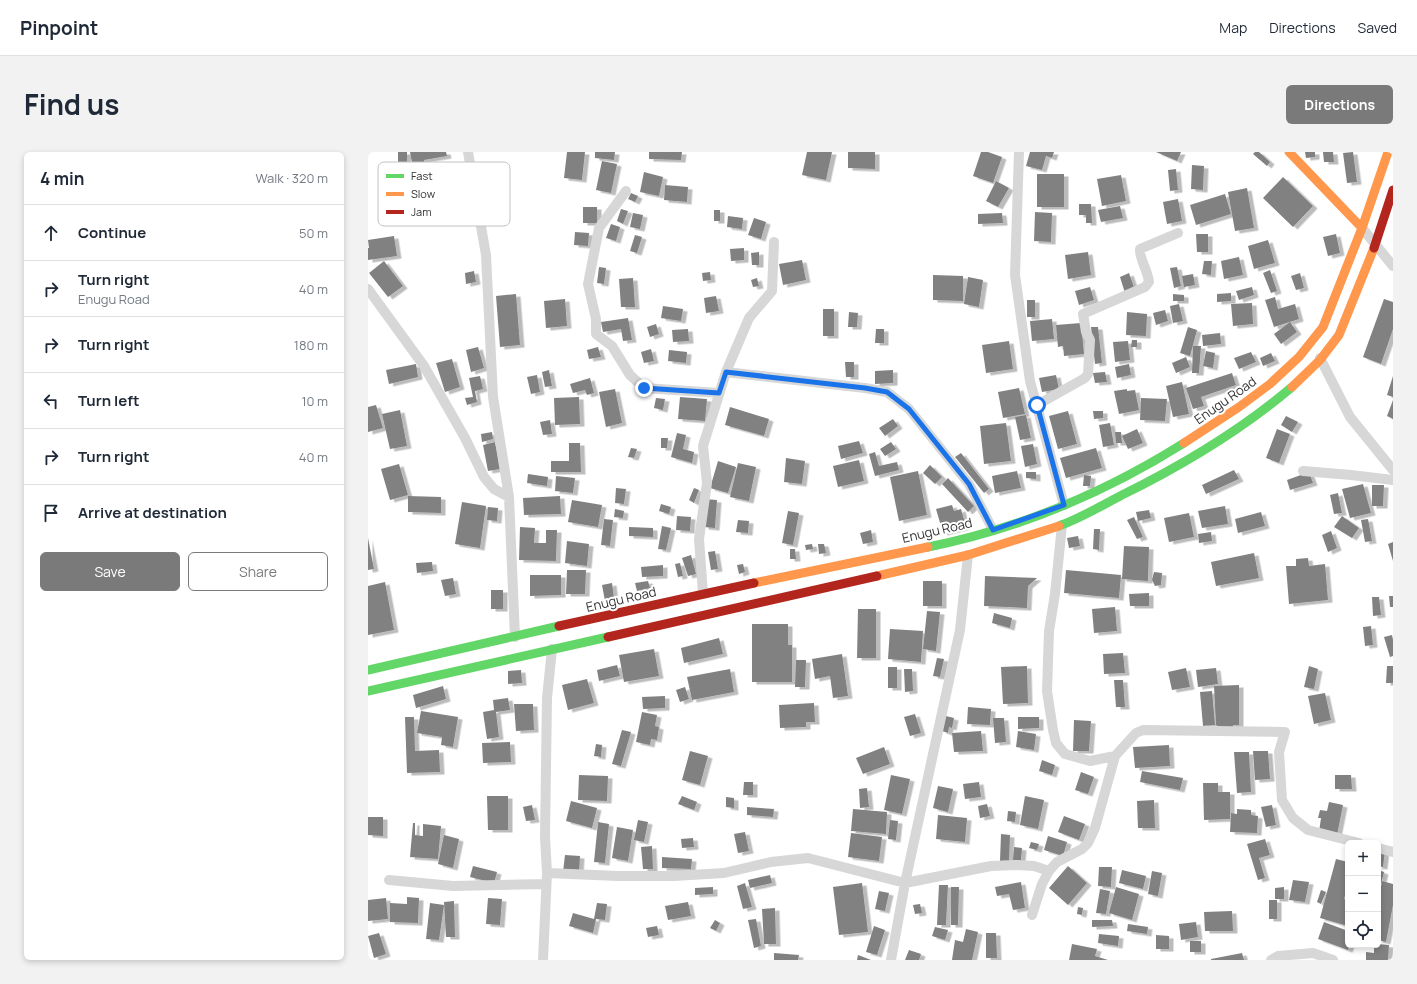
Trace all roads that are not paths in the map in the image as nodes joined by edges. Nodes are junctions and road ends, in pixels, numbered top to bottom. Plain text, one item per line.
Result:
1 (468, 152) edge
2 (1019, 152) edge
3 (1289, 152) edge
4 (1388, 152) edge
5 (470, 162) edge
6 (1393, 190) edge
7 (626, 191) dead end
8 (481, 226) edge
9 (1362, 228) junction
10 (1178, 233) dead end
11 (774, 242) dead end
12 (1375, 245) junction
13 (1393, 266) edge
14 (368, 289) edge
15 (1320, 358) junction
16 (726, 372) junction
17 (719, 393) junction
18 (1037, 405) junction
19 (1393, 470) edge
20 (1303, 471) dead end
21 (1393, 480) edge
22 (509, 497) junction
23 (1064, 505) junction
24 (1062, 525) junction
25 (993, 530) junction
26 (968, 555) junction
27 (703, 594) junction
28 (515, 637) junction
29 (552, 649) junction
30 (368, 670) edge
31 (368, 691) edge
32 (1115, 756) junction
33 (1347, 840) edge
34 (1381, 849) edge
35 (1393, 852) edge
36 (1049, 871) junction
37 (547, 873) junction
38 (389, 880) dead end
39 (905, 883) junction
40 (546, 884) junction
41 (1032, 915) dead end
42 (543, 960) edge
43 (891, 960) edge
44 (1271, 960) edge
45 (1333, 960) edge

1 - 5 street
2 - 18 street
3 - 9 main road
4 - 9 main road, Enugu Road
6 - 12 main road
7 - 17 street
8 - 22 street
9 - 12 street
9 - 23 main road, Enugu Road
10 - 18 street
11 - 16 street
12 - 13 street
12 - 15 main road
14 - 22 street
15 - 19 street
15 - 24 main road
16 - 17 street
16 - 25 street
17 - 27 street
18 - 23 street
20 - 21 street
22 - 28 street
23 - 25 main road, Enugu Road
24 - 26 main road
24 - 32 street
25 - 27 main road, Enugu Road
26 - 29 main road
26 - 39 street
27 - 28 main road, Enugu Road
28 - 30 main road, Enugu Road
29 - 31 main road
29 - 37 street
32 - 33 street
32 - 36 street
34 - 35 street
36 - 39 street
36 - 41 street
37 - 39 street
37 - 40 street
38 - 40 street
39 - 43 street
40 - 42 street
44 - 45 street

